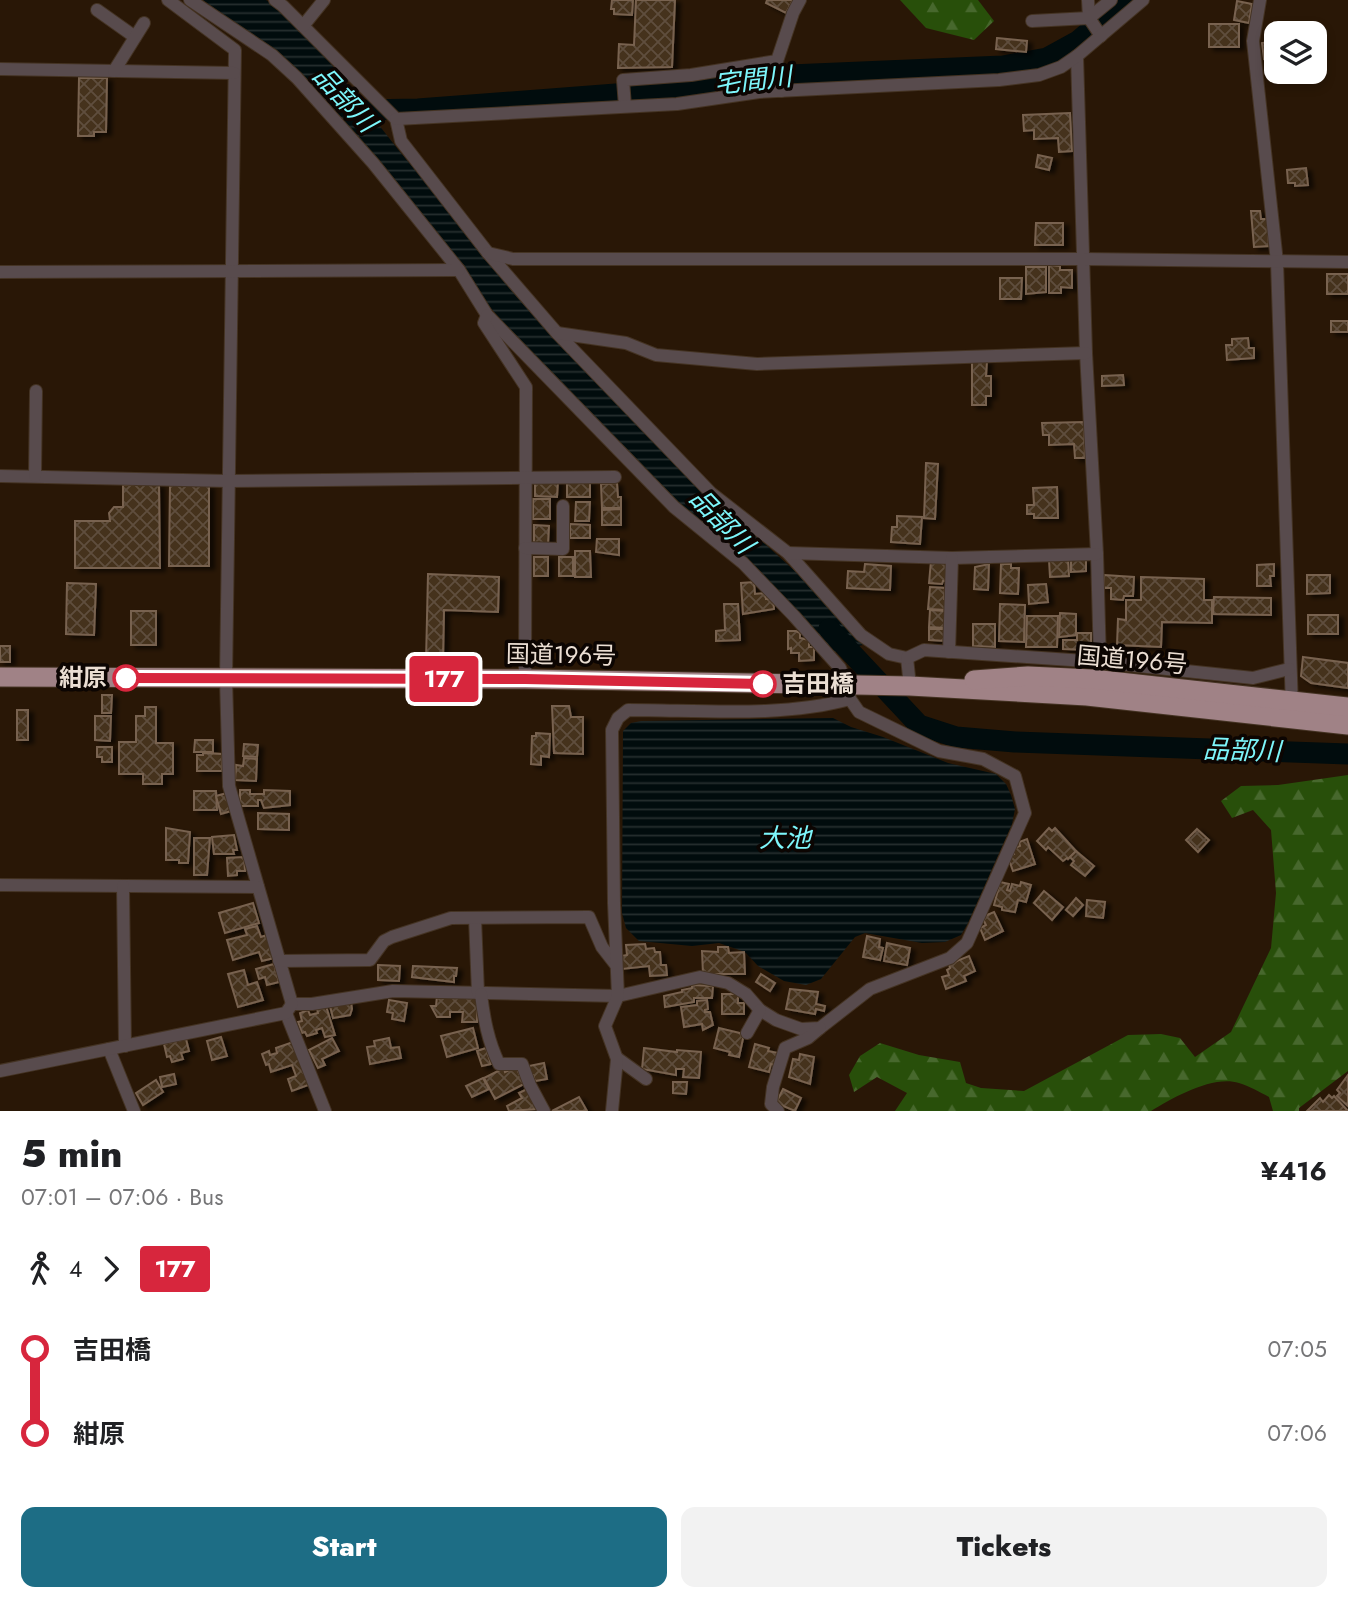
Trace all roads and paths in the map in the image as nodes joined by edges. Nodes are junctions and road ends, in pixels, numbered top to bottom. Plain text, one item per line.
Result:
1 (168, 0) edge
2 (190, 0) edge
3 (275, 0) edge
4 (324, 0) edge
5 (800, 0) edge
6 (1088, 0) edge
7 (1111, 0) edge
8 (1143, 0) edge
9 (1260, 0) edge
10 (97, 10) dead end
11 (1032, 21) dead end
12 (144, 23) dead end
13 (303, 26) junction
14 (1095, 27) junction
15 (135, 37) junction
16 (1077, 56) junction
17 (778, 62) junction
18 (0, 69) edge
19 (114, 71) junction
20 (234, 73) junction
21 (781, 90) junction
22 (625, 106) junction
23 (395, 119) junction
24 (488, 253) junction
25 (1084, 259) junction
26 (1277, 262) junction
27 (1348, 262) edge
28 (458, 270) junction
29 (0, 272) edge
30 (232, 272) junction
31 (487, 315) junction
32 (557, 333) junction
33 (1086, 353) junction
34 (36, 391) dead end
35 (0, 476) edge
36 (35, 476) junction
37 (615, 477) dead end
38 (525, 478) junction
39 (228, 481) junction
40 (563, 506) dead end
41 (525, 548) junction
42 (788, 553) junction
43 (1097, 554) junction
44 (953, 558) junction
45 (949, 652) junction
46 (907, 658) junction
47 (1100, 662) junction
48 (1289, 669) junction
49 (0, 677) edge
50 (226, 679) junction
51 (525, 679) junction
52 (906, 686) junction
53 (848, 692) junction
54 (1348, 707) edge
55 (1292, 709) junction
56 (1348, 725) edge
57 (0, 885) edge
58 (123, 886) junction
59 (258, 887) junction
60 (475, 918) junction
61 (279, 961) junction
62 (617, 965) junction
63 (480, 993) junction
64 (618, 996) junction
65 (289, 1009) junction
66 (760, 1010) junction
67 (830, 1020) junction
68 (747, 1034) dead end
69 (125, 1045) junction
70 (109, 1049) junction
71 (617, 1058) junction
72 (0, 1071) edge
73 (646, 1079) dead end
74 (134, 1111) edge
75 (324, 1111) edge
76 (544, 1111) edge
77 (612, 1111) edge
78 (778, 1111) edge

1 - 20 street
2 - 28 street
3 - 13 street
4 - 13 street
5 - 17 street
6 - 14 street
7 - 14 street
8 - 14 street
9 - 26 street
10 - 15 street
11 - 14 street
12 - 15 street
13 - 23 street
14 - 16 street
15 - 19 street
16 - 21 street
16 - 25 street
17 - 21 street
17 - 22 street
18 - 19 street
19 - 20 street
20 - 30 street
21 - 22 street
22 - 23 street
23 - 24 street
24 - 25 street
24 - 32 street
25 - 26 street
25 - 33 street
26 - 27 street
26 - 48 street
28 - 30 street
28 - 31 street
29 - 30 street
30 - 39 street
31 - 38 street
31 - 53 street
32 - 33 street
32 - 42 street
33 - 43 street
34 - 36 street
35 - 36 street
36 - 39 street
37 - 38 street
38 - 39 street
38 - 41 street
39 - 50 street
40 - 41 street
41 - 51 street
42 - 44 street
42 - 46 street
43 - 44 street
43 - 47 street
44 - 45 street
45 - 46 street
45 - 47 street
46 - 52 street
47 - 48 street
48 - 55 street
49 - 50 highway, 国道196号
50 - 51 highway, 国道196号
50 - 59 street
51 - 53 highway, 国道196号
52 - 53 highway, 国道196号
52 - 55 highway, 国道196号
53 - 62 street
53 - 67 street
54 - 55 highway, 国道196号
55 - 56 highway, 国道196号
57 - 58 street
58 - 59 street
58 - 69 street
59 - 61 street
60 - 61 street
60 - 62 street
60 - 63 street
61 - 65 street
62 - 64 street
63 - 64 street
63 - 65 street
63 - 76 street
64 - 66 street
64 - 71 street
65 - 69 street
65 - 75 street
66 - 67 street
66 - 68 street
67 - 78 street
69 - 70 street
70 - 72 street
70 - 74 street
71 - 73 street
71 - 77 street

